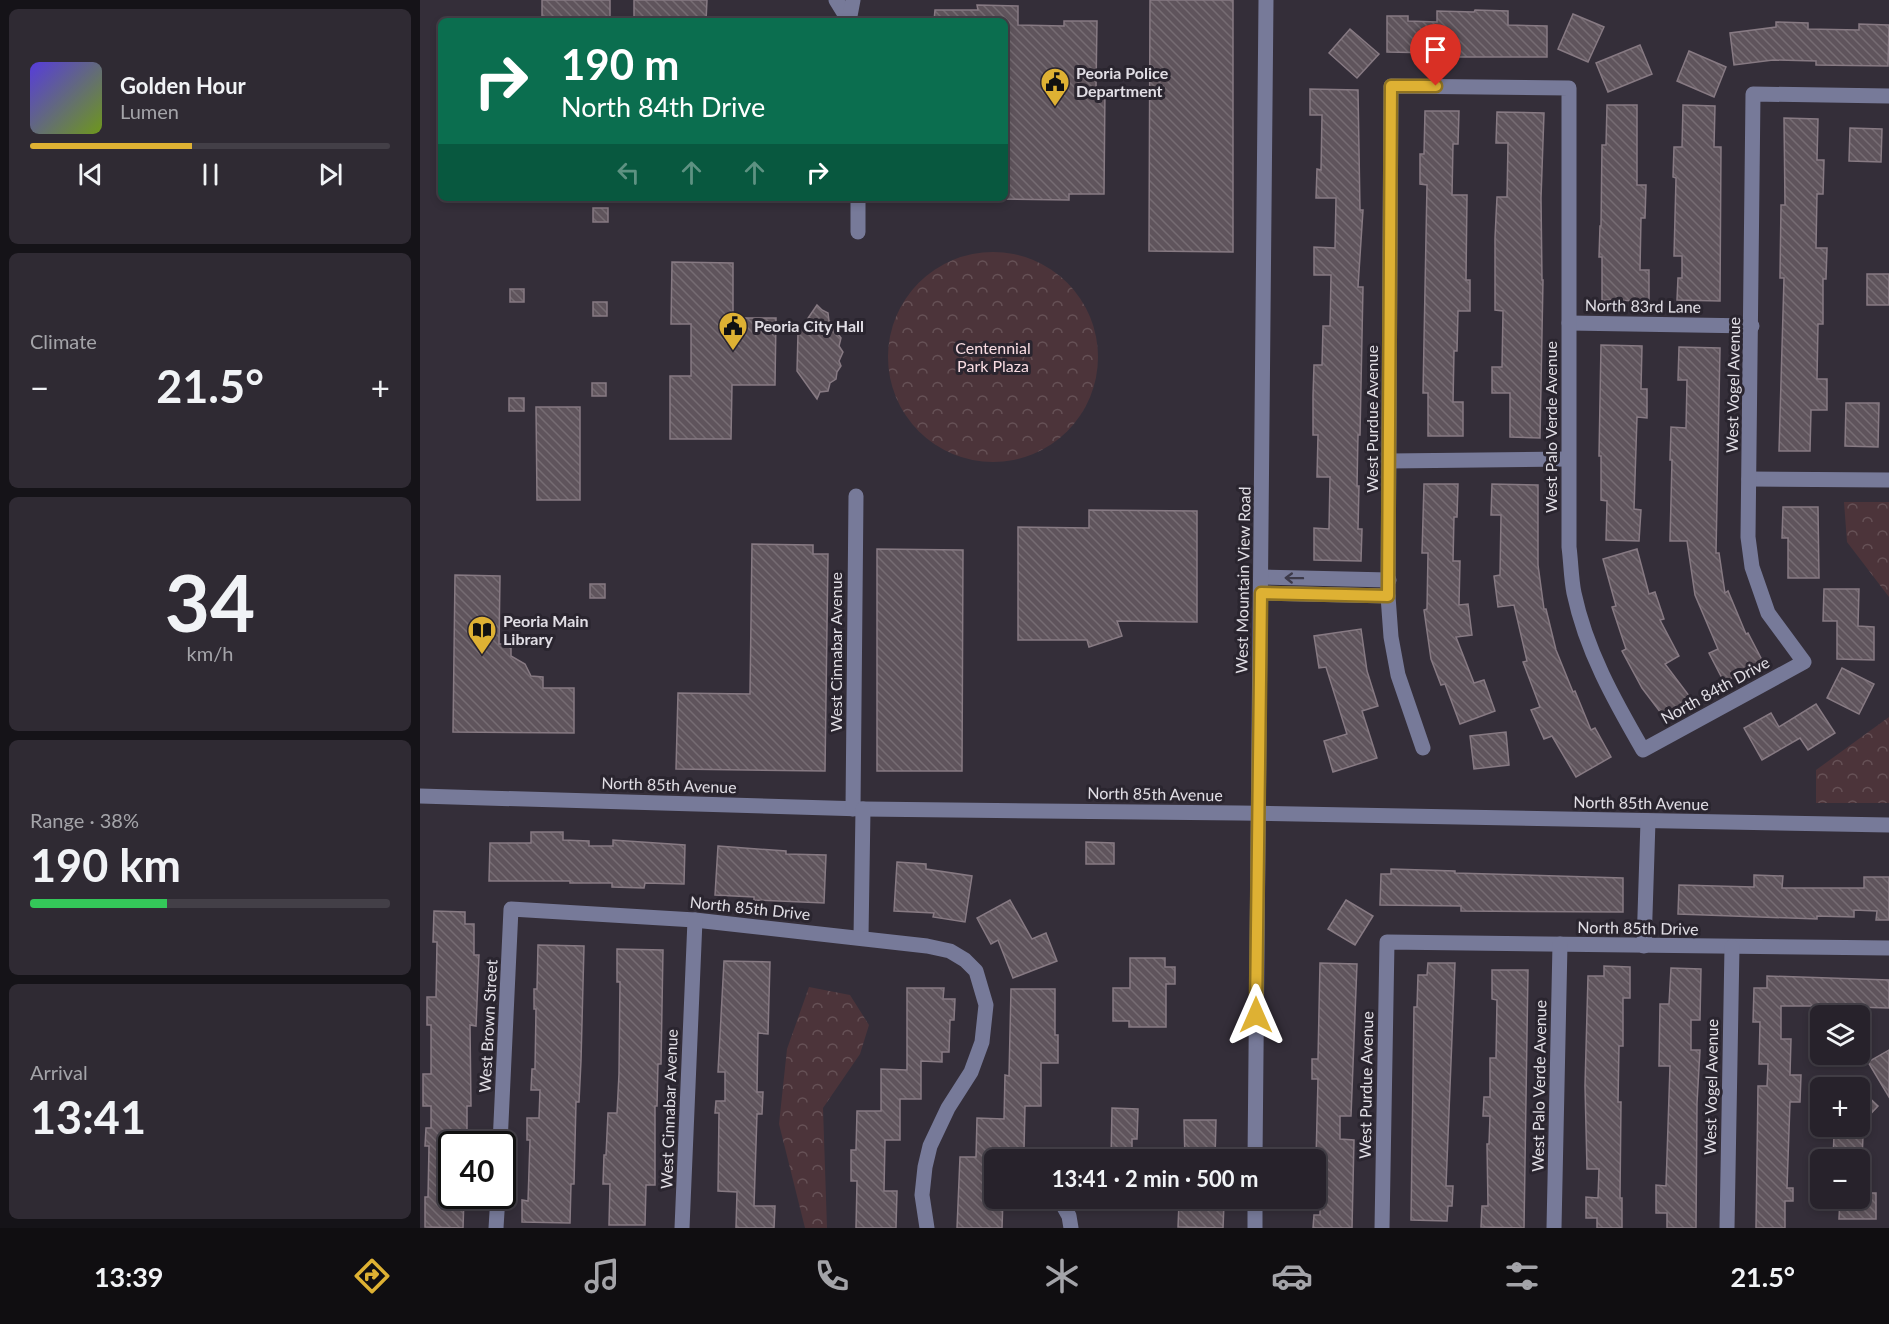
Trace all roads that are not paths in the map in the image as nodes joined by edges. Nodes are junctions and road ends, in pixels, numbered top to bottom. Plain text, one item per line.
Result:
1 (836, 0) edge
2 (853, 0) edge
3 (1266, 0) edge
4 (847, 18) edge
5 (850, 18) edge
6 (1391, 86) joint
7 (1889, 96) edge
8 (858, 201) edge
9 (858, 232) dead end
10 (1569, 323) junction
11 (1752, 326) junction
12 (1568, 459) junction
13 (1389, 461) junction
14 (1749, 479) junction
15 (1889, 480) edge
16 (856, 496) dead end
17 (1262, 577) junction
18 (1389, 580) junction
19 (1261, 593) junction
20 (1388, 596) junction
21 (1804, 662) joint
22 (1422, 748) dead end
23 (1643, 750) joint
24 (420, 796) edge
25 (858, 809) junction
26 (1257, 813) junction
27 (1648, 821) junction
28 (1889, 825) edge
29 (511, 909) joint
30 (695, 920) junction
31 (861, 937) junction
32 (1386, 942) joint
33 (1560, 944) junction
34 (1644, 945) junction
35 (1732, 947) junction
36 (1889, 948) edge
37 (501, 1131) edge
38 (1255, 1149) edge
39 (497, 1209) edge
40 (1066, 1209) edge
41 (1255, 1209) edge
42 (496, 1228) edge
43 (682, 1228) edge
44 (927, 1228) edge
45 (1071, 1228) edge
46 (1255, 1228) edge
47 (1382, 1228) edge
48 (1554, 1228) edge
49 (1727, 1228) edge

1 - 4 street
2 - 5 street
3 - 17 street, West Mountain View Road
6 - 10 street, West Palo Verde Avenue
6 - 13 street, West Purdue Avenue
7 - 11 street, West Vogel Avenue
8 - 9 street
10 - 11 street, North 83rd Lane
10 - 12 street, West Palo Verde Avenue
11 - 14 street, West Vogel Avenue
12 - 13 street
12 - 23 street, West Palo Verde Avenue
13 - 18 street, West Purdue Avenue
14 - 15 street
14 - 21 street, West Vogel Avenue
16 - 25 street, West Cinnabar Avenue
18 -> 17 street
17 - 19 street, West Mountain View Road
18 - 20 street, West Purdue Avenue
19 - 20 street
19 - 26 street, West Mountain View Road
20 - 22 street, West Purdue Avenue
21 - 23 street, North 84th Drive
24 - 25 street, North 85th Avenue
25 - 26 street, North 85th Avenue
25 - 31 street, West Cinnabar Avenue
26 - 27 street, North 85th Avenue
26 - 38 street, West Mountain View Road
27 - 28 street, North 85th Avenue
27 - 34 street
29 - 30 street, North 85th Drive
29 - 37 street, West Brown Street
30 - 31 street, North 85th Drive
30 - 43 street, West Cinnabar Avenue
31 - 44 street, North 85th Drive
32 - 33 street, North 85th Drive
32 - 47 street, West Purdue Avenue
33 - 34 street, North 85th Drive
33 - 48 street, West Palo Verde Avenue
34 - 35 street, North 85th Drive
35 - 36 street, North 85th Drive
35 - 49 street, West Vogel Avenue
39 - 42 street
40 - 45 street
41 - 46 street

